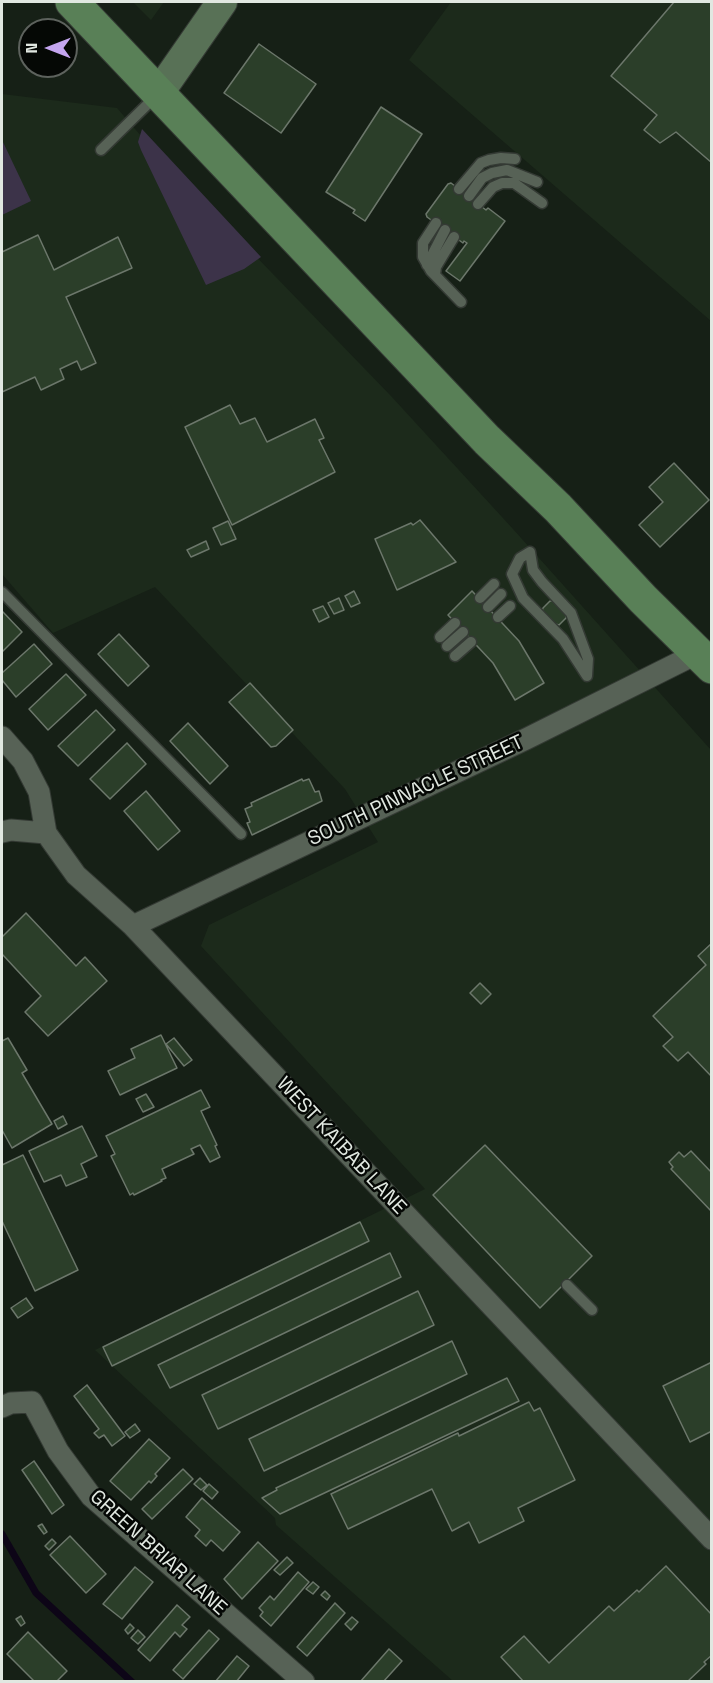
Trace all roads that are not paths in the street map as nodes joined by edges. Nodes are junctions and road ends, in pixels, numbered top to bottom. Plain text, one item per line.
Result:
1 (72, 2) edge
2 (222, 2) edge
3 (158, 94) junction
4 (101, 150) dead end
5 (515, 159) dead end
6 (537, 182) dead end
7 (459, 189) dead end
8 (469, 196) dead end
9 (478, 204) dead end
10 (542, 204) dead end
11 (435, 274) junction
12 (460, 302) dead end
13 (494, 584) dead end
14 (2, 592) edge
15 (501, 594) dead end
16 (480, 598) dead end
17 (510, 606) dead end
18 (488, 607) dead end
19 (498, 616) dead end
20 (440, 637) dead end
21 (471, 642) dead end
22 (447, 646) dead end
23 (455, 656) dead end
24 (705, 660) edge
25 (586, 676) joint
26 (2, 737) edge
27 (2, 832) edge
28 (46, 834) junction
29 (241, 834) dead end
30 (133, 926) junction
31 (567, 1285) dead end
32 (592, 1310) dead end
33 (2, 1407) edge
34 (711, 1539) edge
35 (304, 1682) edge

1 - 3 main road
2 - 3 street
3 - 4 lane
3 - 24 main road
5 - 7 lane
6 - 8 lane
9 - 10 lane
11 - 11 lane
11 - 12 lane
13 - 16 lane
14 - 29 lane
15 - 18 lane
17 - 19 lane
20 - 22 lane
21 - 23 lane
24 - 30 street, SOUTH PINNACLE STREET
25 - 25 lane
26 - 28 street, WEST KAIBAB LANE
27 - 28 street
28 - 30 street, WEST KAIBAB LANE
30 - 34 street, WEST KAIBAB LANE
31 - 32 lane
33 - 35 street, GREEN BRIAR LANE

